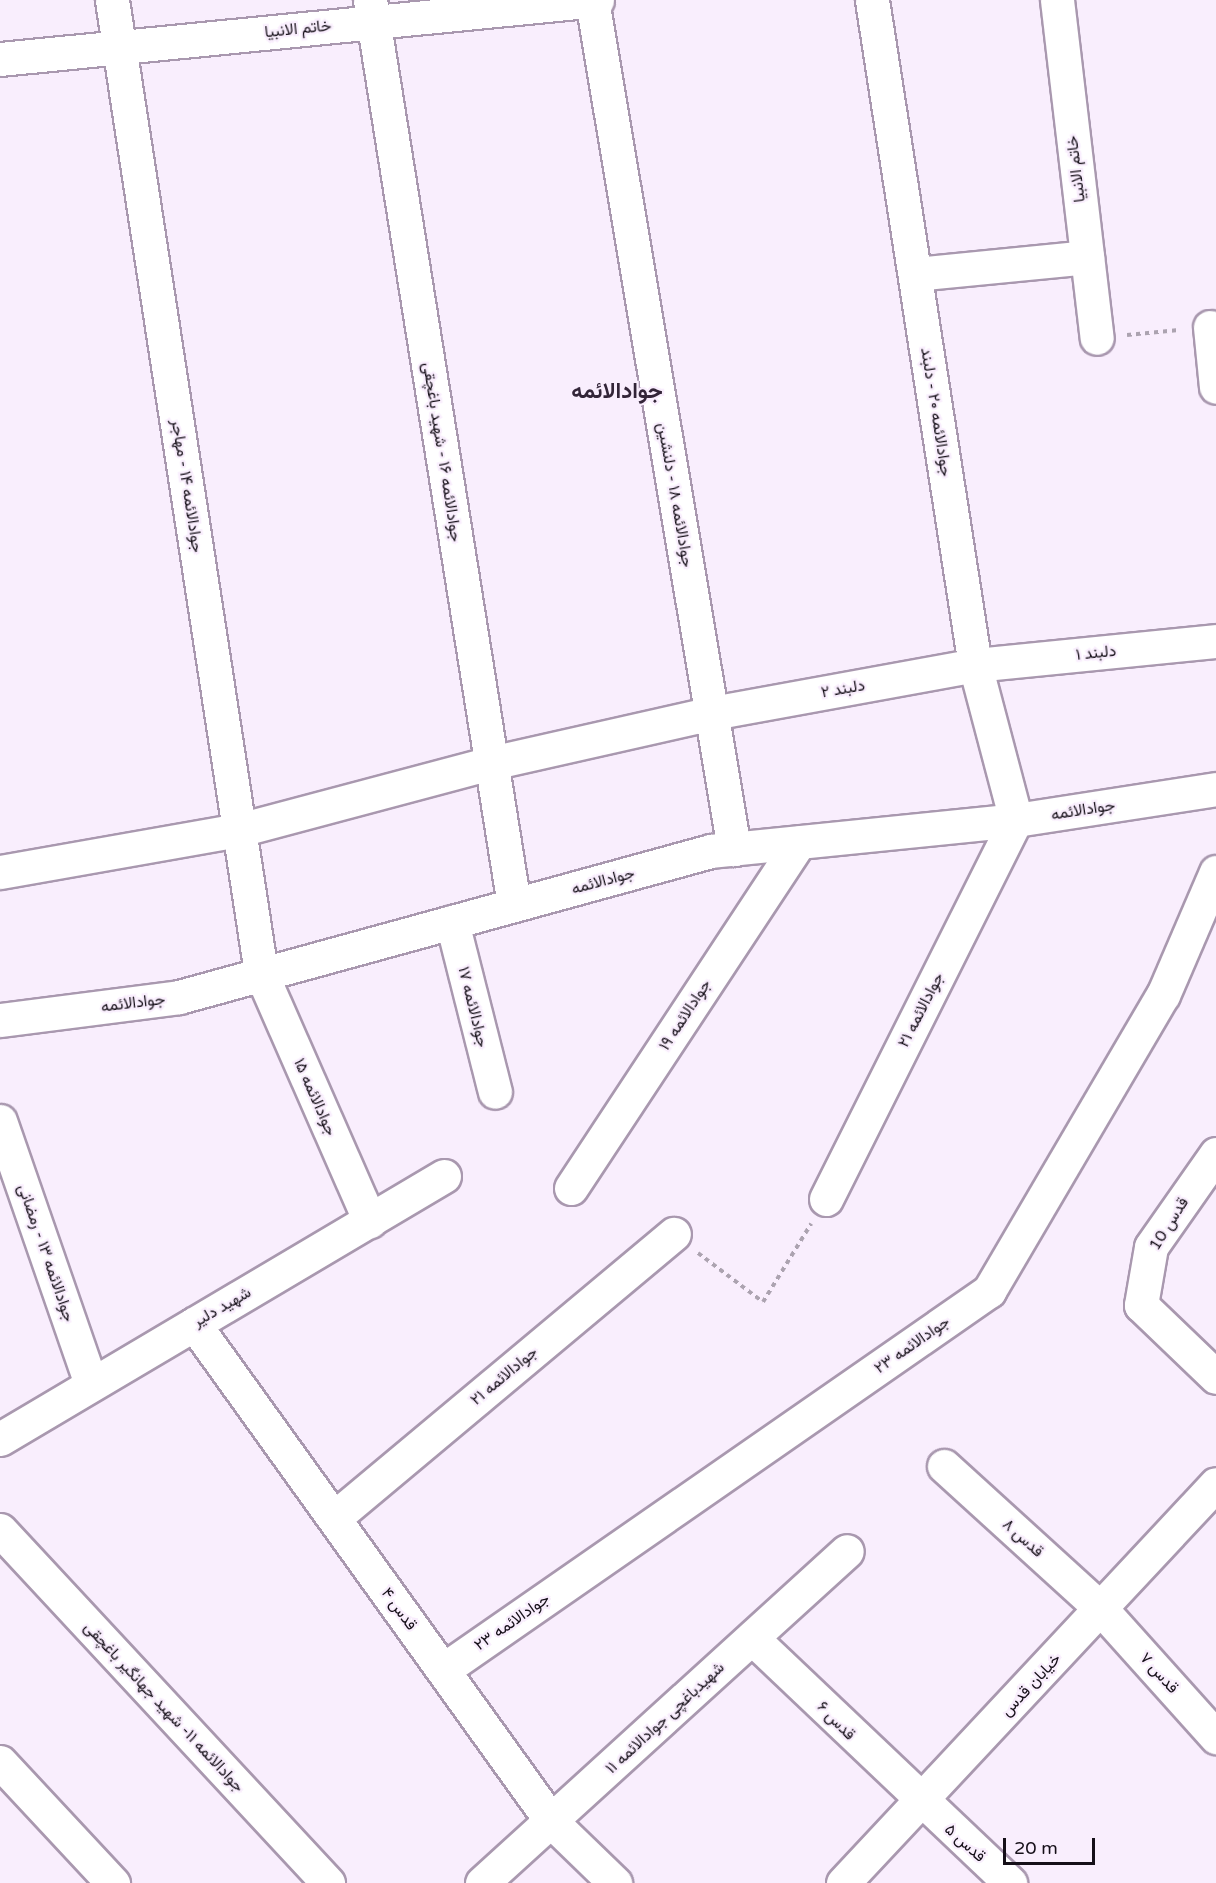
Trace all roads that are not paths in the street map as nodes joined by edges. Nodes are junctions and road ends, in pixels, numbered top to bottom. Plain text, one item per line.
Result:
1 (112, 0) edge
2 (592, 0) edge
3 (597, 0) edge
4 (872, 0) edge
5 (1057, 0) edge
6 (372, 11) edge
7 (120, 47) junction
8 (0, 59) edge
9 (1087, 257) junction
10 (915, 274) junction
11 (1210, 327) road end
12 (1097, 338) road end
13 (1216, 387) edge
14 (1216, 641) edge
15 (975, 665) junction
16 (712, 712) junction
17 (491, 763) junction
18 (1216, 789) edge
19 (1016, 820) junction
20 (239, 830) junction
21 (799, 842) junction
22 (734, 849) junction
23 (0, 872) edge
24 (1216, 872) edge
25 (514, 905) junction
26 (452, 922) junction
27 (261, 973) junction
28 (0, 1020) edge
29 (495, 1092) dead end
30 (0, 1121) edge
31 (1216, 1154) edge
32 (444, 1176) dead end
33 (571, 1188) dead end
34 (826, 1199) road end
35 (370, 1221) junction
36 (674, 1234) road end
37 (194, 1324) junction
38 (1216, 1377) edge
39 (91, 1384) junction
40 (0, 1439) edge
41 (944, 1466) dead end
42 (1216, 1484) edge
43 (334, 1518) junction
44 (0, 1530) edge
45 (847, 1551) dead end
46 (1102, 1610) junction
47 (752, 1638) junction
48 (442, 1670) junction
49 (1216, 1737) edge
50 (0, 1762) edge
51 (921, 1803) junction
52 (552, 1822) junction
53 (113, 1883) edge
54 (328, 1883) edge
55 (482, 1883) edge
56 (615, 1883) edge
57 (843, 1883) edge
58 (1010, 1883) edge

1 - 7 street, جوادالائمه ۱۴ - مهاجر
2 - 3 street, خاتم الانبیا
2 - 6 street, خاتم الانبیا
2 - 16 street, جوادالائمه ۱۸ - دلنشین
4 - 10 street, جوادالائمه ۲۰ - دلبند
5 - 9 street, خاتم الانبیا
6 - 7 street, خاتم الانبیا
6 - 17 street, جوادالائمه ۱۶ - شهید باغچقی
7 - 8 street, خاتم الانبیا
7 - 20 street, جوادالائمه ۱۴ - مهاجر
9 - 10 street
9 - 12 street, خاتم الانبیا
10 - 15 street, جوادالائمه ۲۰ - دلبند
11 - 13 street
14 - 15 street, دلبند ۱
15 - 16 street, دلبند ۲
15 - 19 street, جوادالائمه ۲۰ - دلبند
16 - 17 street, دلبند ۲
16 - 22 street, جوادالائمه ۱۸ - دلنشین
17 - 20 street, دلبند ۲
17 - 25 street, جوادالائمه ۱۶ - شهید باغچقی
18 - 19 street, جوادالائمه
19 - 21 street, جوادالائمه
19 - 34 street, جوادالائمه ۲۱
20 - 23 street, دلبند ۲
20 - 27 street, جوادالائمه ۱۴ - مهاجر
21 - 22 street, جوادالائمه
21 - 33 street, جوادالائمه ۱۹
22 - 25 street, جوادالائمه
24 - 48 street, جوادالائمه ۲۳
25 - 26 street, جوادالائمه
26 - 27 street, جوادالائمه
26 - 29 street, جوادالائمه ۱۷
27 - 28 street, جوادالائمه
27 - 35 street, جوادالائمه ۱۵
30 - 39 street, جوادالائمه ۱۳ - رمضانی
31 - 38 street, قدس 10
32 - 35 street, شهید دلیر
35 - 37 street, شهید دلیر
36 - 43 street, جوادالائمه ۲۱
37 - 39 street, شهید دلیر
37 - 43 street, قدس ۴
39 - 40 street, شهید دلیر
41 - 46 street, قدس ۸
42 - 46 street, خیابان قدس
43 - 48 street, قدس ۴
44 - 54 street, جوادالائمه ۱۱- شهید جهانگیر باغچقی
45 - 47 street, شهیدباغچی جوادالائمه ۱۱
46 - 49 street, قدس ۷
46 - 51 street, خیابان قدس
47 - 51 street, قدس ۶
47 - 52 street, شهیدباغچی جوادالائمه ۱۱
48 - 52 street, قدس ۴
50 - 53 street
51 - 57 street, خیابان قدس
51 - 58 street, قدس ۵
52 - 55 street, شهیدباغچی جوادالائمه ۱۱
52 - 56 street, قدس ۴

